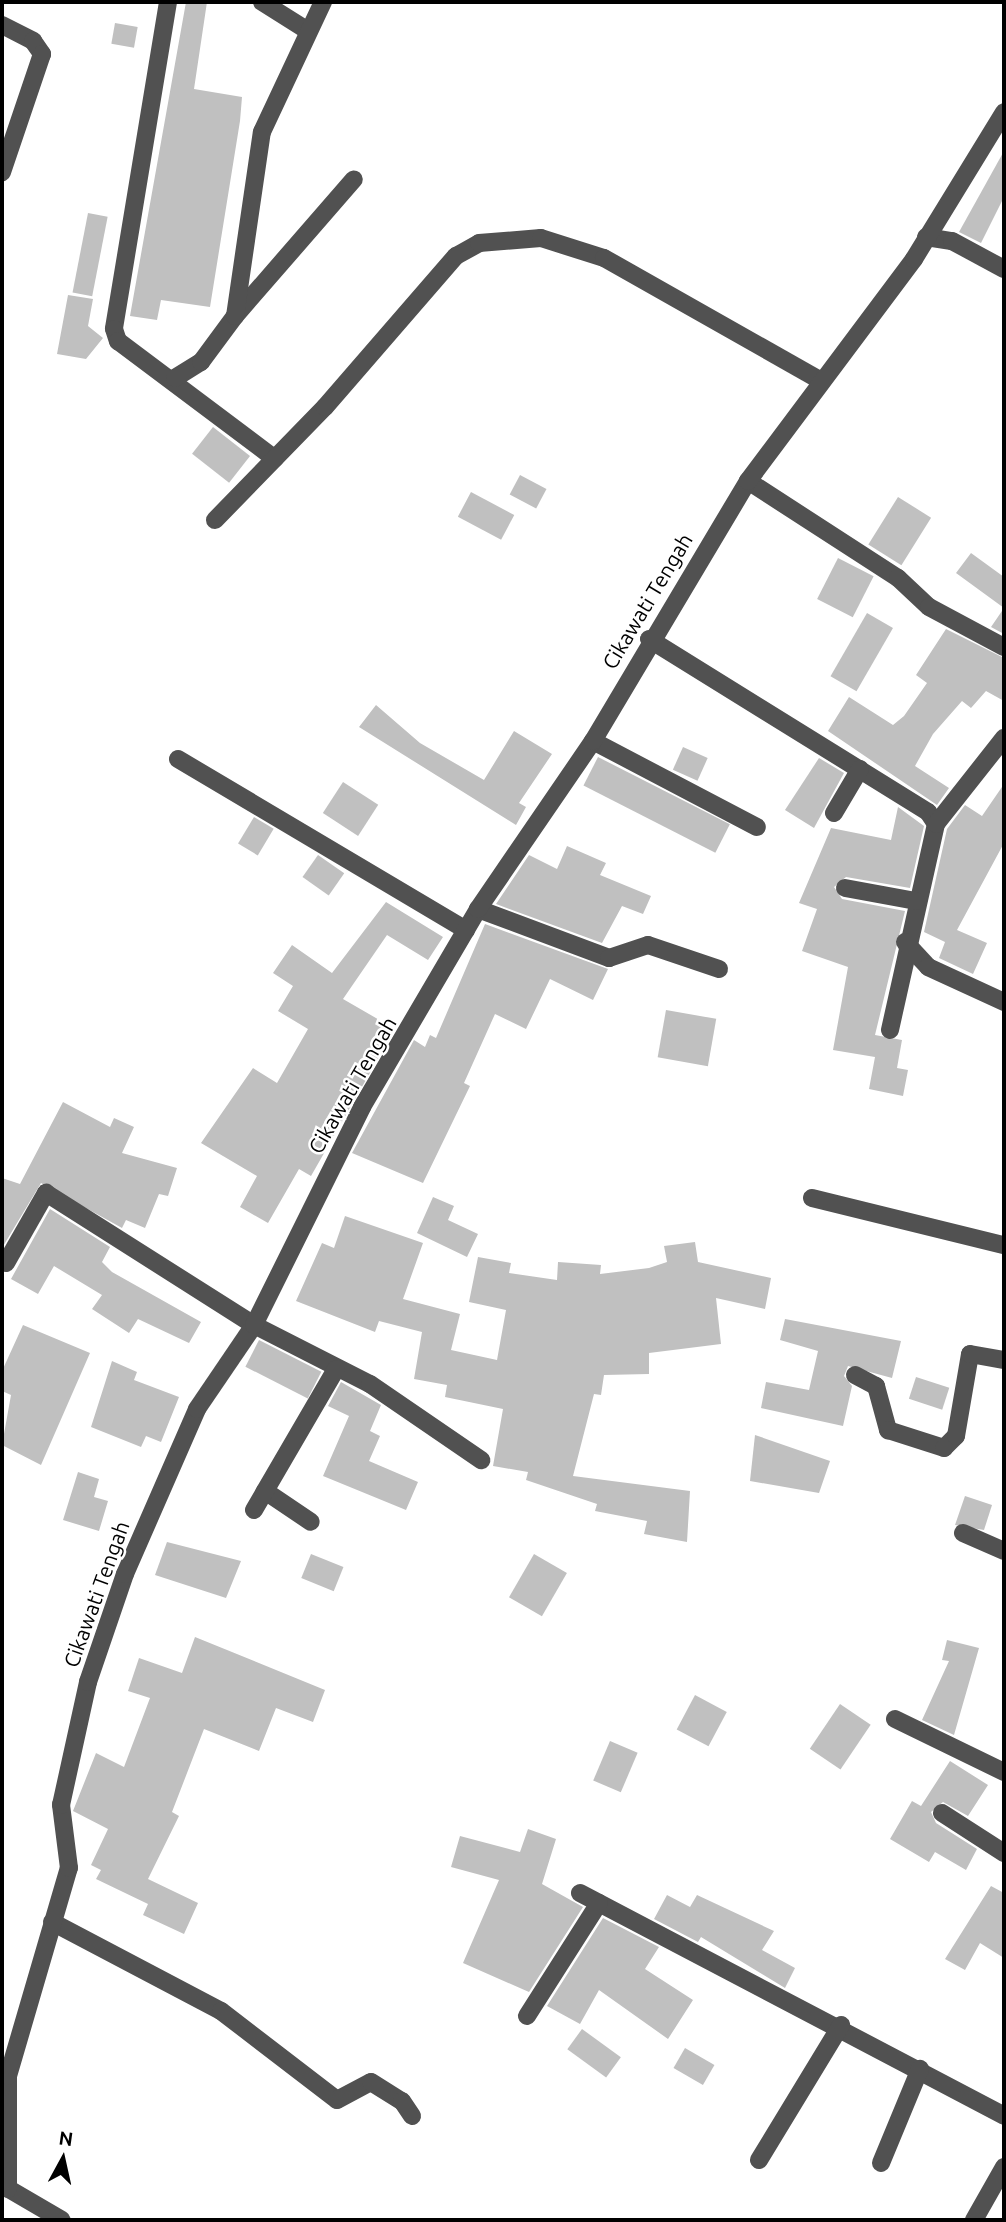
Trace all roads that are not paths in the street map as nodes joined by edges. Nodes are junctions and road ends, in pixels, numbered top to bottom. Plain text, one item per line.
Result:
1 (150, 2) edge
2 (168, 2) edge
3 (262, 2) edge
4 (324, 2) edge
5 (164, 21) junction
6 (2, 25) edge
7 (305, 29) junction
8 (1004, 111) edge
9 (4, 164) edge
10 (354, 179) dead end
11 (926, 237) junction
12 (1004, 269) edge
13 (235, 316) junction
14 (175, 378) junction
15 (821, 381) junction
16 (275, 459) junction
17 (748, 481) junction
18 (215, 520) dead end
19 (649, 639) junction
20 (1004, 648) edge
21 (1004, 738) edge
22 (593, 741) junction
23 (178, 759) dead end
24 (860, 769) junction
25 (834, 813) dead end
26 (936, 824) junction
27 (757, 827) dead end
28 (845, 888) dead end
29 (916, 901) junction
30 (478, 909) junction
31 (466, 930) junction
32 (905, 942) junction
33 (719, 969) dead end
34 (1004, 1002) edge
35 (890, 1030) dead end
36 (812, 1198) dead end
37 (1004, 1245) edge
38 (6, 1263) dead end
39 (254, 1325) junction
40 (1004, 1360) edge
41 (336, 1369) junction
42 (855, 1375) dead end
43 (481, 1460) dead end
44 (265, 1491) junction
45 (254, 1510) dead end
46 (311, 1522) dead end
47 (963, 1533) dead end
48 (1004, 1551) edge
49 (895, 1719) dead end
50 (1004, 1772) edge
51 (942, 1813) dead end
52 (1004, 1853) edge
53 (580, 1893) dead end
54 (599, 1903) junction
55 (52, 1922) junction
56 (527, 2016) dead end
57 (841, 2025) junction
58 (920, 2069) junction
59 (412, 2116) dead end
60 (1004, 2116) edge
61 (759, 2160) dead end
62 (881, 2163) dead end
63 (1004, 2167) edge
64 (5, 2187) edge
65 (62, 2220) edge
66 (974, 2220) edge

1 - 5 street
2 - 5 street
3 - 7 street
4 - 7 street
5 - 14 street
6 - 9 street
7 - 13 street
8 - 11 street, Cikawati Tengah
10 - 13 street
11 - 12 street
11 - 15 street, Cikawati Tengah
13 - 14 street
14 - 16 street
15 - 16 street
15 - 17 street, Cikawati Tengah
16 - 18 street
17 - 19 street, Cikawati Tengah
17 - 20 street
19 - 22 street, Cikawati Tengah
19 - 24 street
21 - 26 street
22 - 27 street
22 - 30 street, Cikawati Tengah
23 - 31 street
24 - 25 street
24 - 26 street
26 - 29 street
28 - 29 street
29 - 32 street
30 - 31 street, Cikawati Tengah
30 - 33 street
31 - 39 street, Cikawati Tengah
32 - 34 street
32 - 35 street
36 - 37 street
38 - 39 street
39 - 41 street
39 - 55 street, Cikawati Tengah
40 - 42 street
41 - 43 street
41 - 44 street
44 - 45 street
44 - 46 street
47 - 48 street
49 - 50 street
51 - 52 street
53 - 54 street
54 - 56 street
54 - 57 street
55 - 59 street
55 - 64 street, Cikawati Tengah
57 - 58 street
57 - 61 street
58 - 60 street
58 - 62 street
63 - 66 street
64 - 65 street

